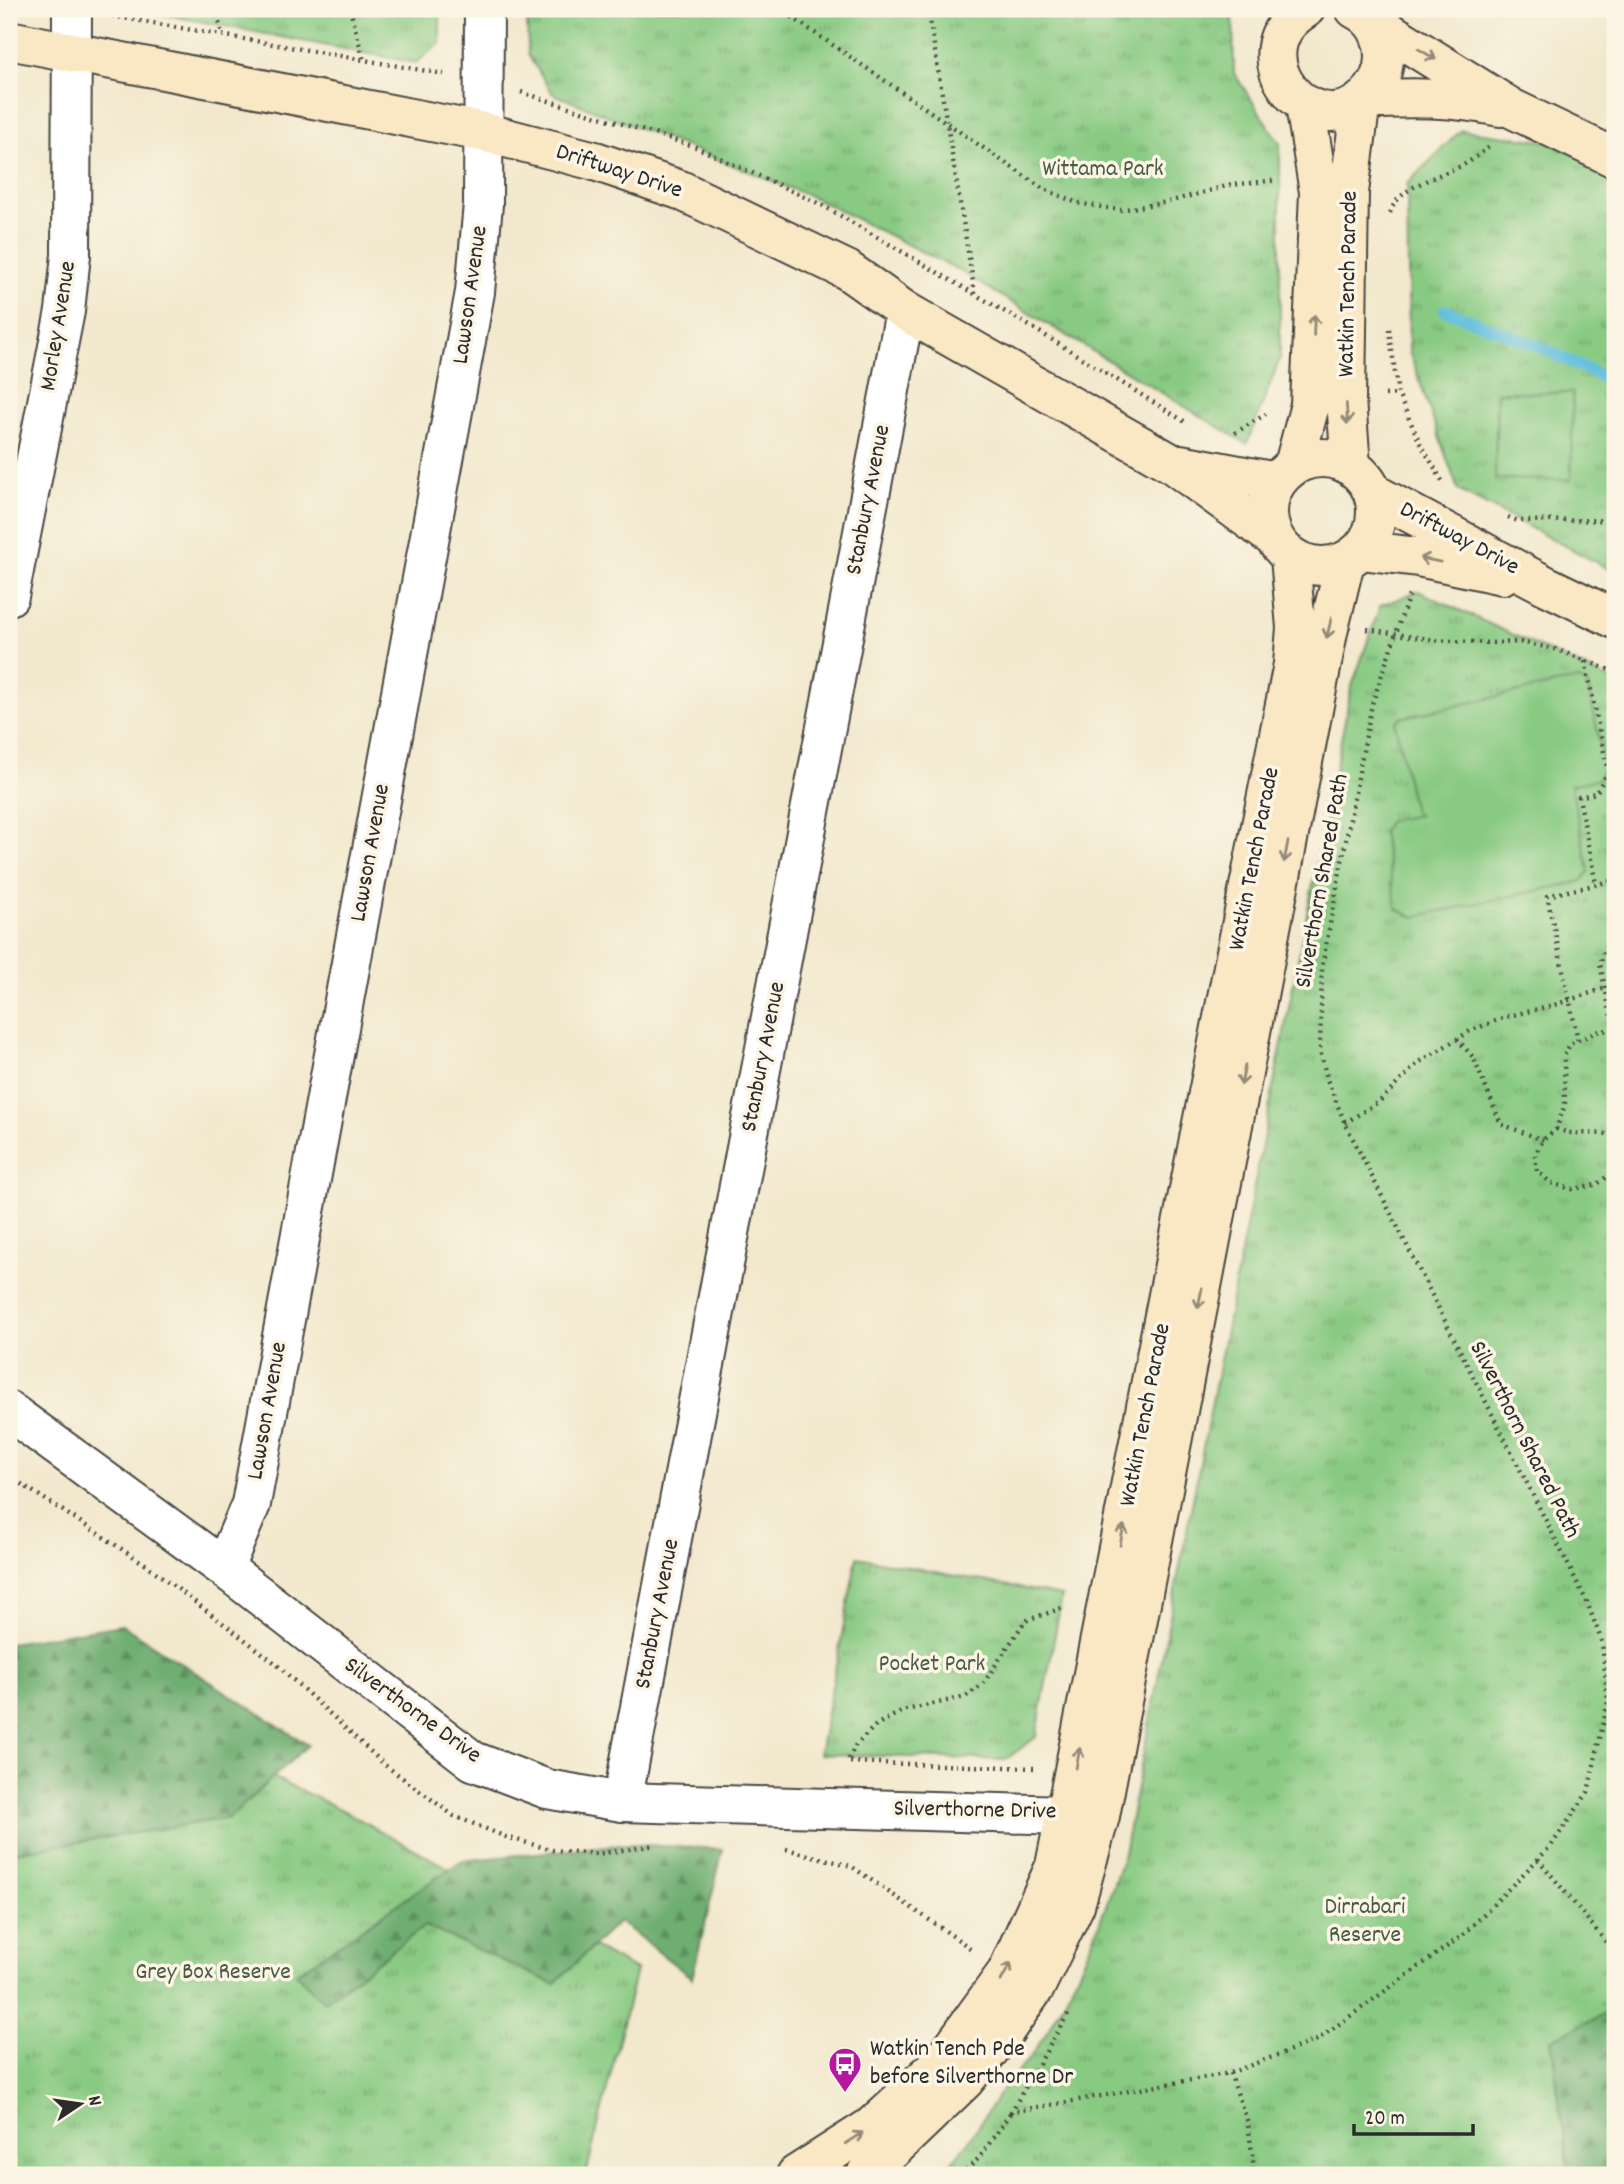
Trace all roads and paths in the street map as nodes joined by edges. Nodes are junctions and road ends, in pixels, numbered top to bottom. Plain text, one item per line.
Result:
1 (215, 9) edge
2 (350, 9) edge
3 (484, 9) edge
4 (780, 9) edge
5 (928, 9) edge
6 (1303, 9) edge
7 (72, 10) edge
8 (1361, 12) edge
9 (223, 36) junction
10 (9, 40) edge
11 (71, 52) junction
12 (364, 61) junction
13 (484, 80) junction
14 (526, 94) dead end
15 (1362, 101) junction
16 (1305, 104) junction
17 (948, 124) junction
18 (1506, 125) junction
19 (483, 132) junction
20 (1615, 158) edge
21 (1284, 180) dead end
22 (1389, 218) dead end
23 (975, 294) dead end
24 (905, 311) junction
25 (1388, 320) dead end
26 (1171, 463) junction
27 (1285, 473) junction
28 (1362, 480) junction
29 (1450, 495) dead end
30 (1507, 516) dead end
31 (1615, 520) edge
32 (1282, 547) junction
33 (1353, 556) junction
34 (1545, 585) junction
35 (1410, 586) dead end
36 (9, 596) edge
37 (1615, 619) edge
38 (1357, 628) dead end
39 (1396, 634) junction
40 (1585, 660) junction
41 (1615, 672) edge
42 (1615, 880) edge
43 (1595, 884) junction
44 (1615, 895) edge
45 (1615, 919) edge
46 (1615, 985) edge
47 (1605, 988) junction
48 (1570, 1000) junction
49 (1613, 1029) junction
50 (1457, 1039) junction
51 (1578, 1040) junction
52 (1615, 1055) edge
53 (1615, 1076) edge
54 (1345, 1123) junction
55 (1615, 1127) edge
56 (1556, 1129) junction
57 (1615, 1134) edge
58 (1543, 1140) junction
59 (1615, 1162) edge
60 (9, 1411) edge
61 (224, 1568) junction
62 (1073, 1604) dead end
63 (1040, 1769) dead end
64 (622, 1802) junction
65 (1084, 1814) junction
66 (1538, 1859) junction
67 (1615, 1952) edge
68 (1075, 2003) dead end
69 (1230, 2073) junction
70 (1011, 2112) junction
71 (796, 2175) edge
72 (866, 2175) edge
73 (961, 2175) edge
74 (1255, 2175) edge

1 - 9 path
2 - 12 path
3 - 13 street, Lawson Avenue
4 - 17 path
5 - 17 path
6 - 16 street
7 - 9 path
7 - 11 street, Morley Avenue
8 - 15 street
8 -> 18 street
9 - 12 path
10 - 11 street, Driftway Drive
11 - 19 street, Driftway Drive
11 - 36 street, Morley Avenue
12 - 13 path
13 - 14 path
13 - 19 street, Lawson Avenue
15 - 16 street
15 - 18 street
15 -> 28 street, Watkin Tench Parade
27 -> 16 street, Watkin Tench Parade
17 - 21 path
17 - 23 path
18 - 20 street
18 - 22 path
19 - 24 street, Driftway Drive
19 - 61 street, Lawson Avenue
24 - 26 street, Driftway Drive
24 - 64 street, Stanbury Avenue
25 - 29 path
26 - 27 street, Driftway Drive
26 - 32 street, Driftway Drive
27 - 28 street
27 - 32 street
28 - 33 street
28 - 34 street, Driftway Drive
30 - 31 path
32 - 33 street
65 -> 32 street, Watkin Tench Parade
34 -> 33 street, Driftway Drive
33 -> 65 street, Watkin Tench Parade
34 - 37 street, Driftway Drive
35 - 39 path, Silverthorn Shared Path
38 - 39 path
39 - 40 path
39 - 54 path, Silverthorn Shared Path
40 - 41 path
40 - 43 path
42 - 43 path
43 - 48 path
44 - 45 path
45 - 47 path
46 - 47 path
47 - 48 path
47 - 49 path
48 - 50 path
48 - 51 path
49 - 51 path
49 - 52 path
50 - 54 path
50 - 58 path
51 - 56 path
53 - 55 path
54 - 66 path, Silverthorn Shared Path
56 - 57 path
56 - 58 path
58 - 59 path
60 - 61 street, Silverthorne Drive
61 - 64 street, Silverthorne Drive
62 - 63 path
64 - 65 street, Silverthorne Drive
71 -> 65 street, Watkin Tench Parade
65 - 72 street, Watkin Tench Parade
66 - 67 path
66 - 69 path, Silverthorn Shared Path
68 - 70 path
69 - 70 path, Silverthorn Shared Path
69 - 74 path
70 - 73 path

